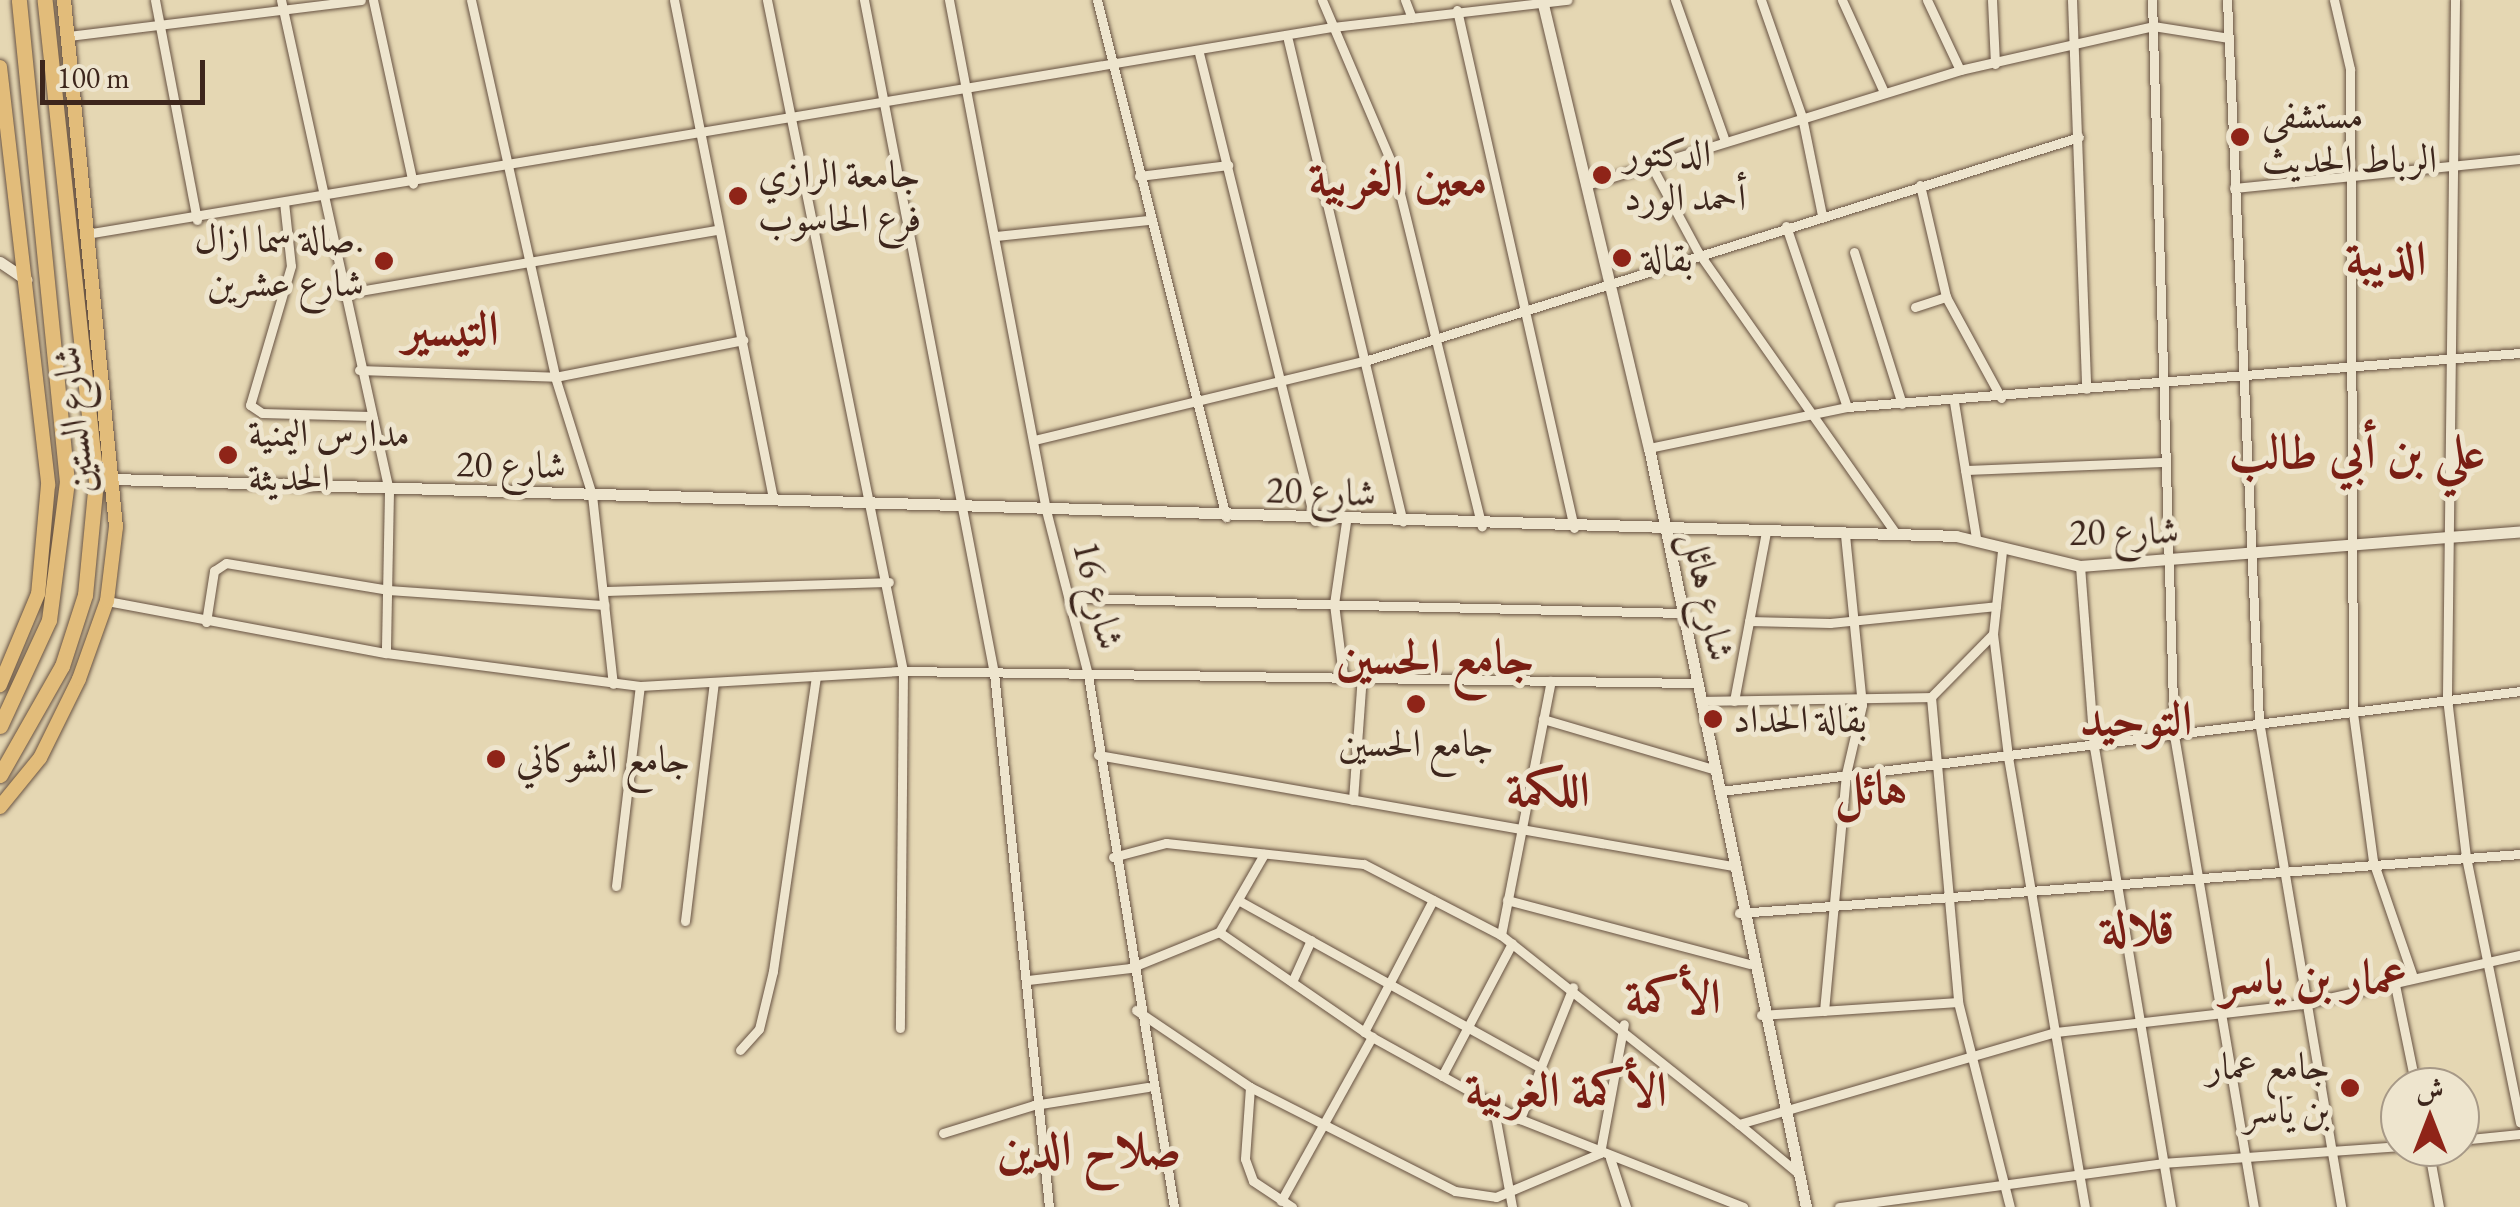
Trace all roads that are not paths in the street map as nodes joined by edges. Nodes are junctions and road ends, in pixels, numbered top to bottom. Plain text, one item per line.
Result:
1 (19, 0) edge
2 (44, 0) edge
3 (64, 0) edge
4 (155, 0) edge
5 (361, 0) edge
6 (374, 0) edge
7 (471, 0) edge
8 (674, 0) edge
9 (767, 0) edge
10 (864, 0) edge
11 (950, 0) edge
12 (1097, 0) edge
13 (1322, 0) edge
14 (1405, 0) edge
15 (1567, 0) edge
16 (1676, 0) edge
17 (1761, 0) edge
18 (1842, 0) edge
19 (1926, 0) edge
20 (1992, 0) edge
21 (2072, 0) edge
22 (2152, 0) edge
23 (2227, 0) edge
24 (2334, 0) edge
25 (2455, 0) edge
26 (1542, 2) edge
27 (282, 5) edge
28 (1456, 10) junction
29 (1412, 18) junction
30 (2153, 26) junction
31 (1333, 27) junction
32 (158, 28) junction
33 (69, 36) junction
34 (2229, 38) junction
35 (1288, 40) junction
36 (2074, 46) junction
37 (1200, 54) junction
38 (1995, 64) junction
39 (1115, 66) junction
40 (0, 67) edge
41 (1960, 70) junction
42 (1884, 92) junction
43 (968, 93) junction
44 (889, 101) junction
45 (795, 113) junction
46 (1802, 117) junction
47 (7, 122) junction
48 (699, 130) junction
49 (1724, 138) junction
50 (2078, 138) junction
51 (0, 141) edge
52 (2520, 160) edge
53 (1650, 163) junction
54 (1228, 165) junction
55 (2455, 166) junction
56 (507, 167) junction
57 (2352, 175) junction
58 (1138, 176) junction
59 (412, 184) junction
60 (1590, 184) junction
61 (1920, 185) junction
62 (2234, 188) junction
63 (322, 197) junction
64 (284, 202) junction
65 (1822, 215) junction
66 (197, 220) junction
67 (1148, 220) junction
68 (1786, 226) junction
69 (718, 230) junction
70 (84, 234) junction
71 (996, 236) junction
72 (1698, 252) junction
73 (1854, 252) dead end
74 (0, 262) edge
75 (531, 264) junction
76 (46, 278) junction
77 (27, 280) junction
78 (1609, 286) junction
79 (342, 294) junction
80 (1946, 297) junction
81 (1915, 307) dead end
82 (1527, 312) junction
83 (1441, 338) junction
84 (743, 340) junction
85 (99, 346) junction
86 (82, 349) junction
87 (2520, 352) edge
88 (1368, 360) junction
89 (2449, 360) junction
90 (359, 370) junction
91 (2353, 370) junction
92 (555, 377) junction
93 (2243, 379) junction
94 (1284, 382) junction
95 (2164, 382) junction
96 (2086, 389) junction
97 (2001, 398) junction
98 (1954, 402) junction
99 (1198, 404) junction
100 (1902, 404) junction
101 (1847, 407) junction
102 (370, 416) junction
103 (1814, 418) junction
104 (1034, 440) junction
105 (1649, 448) junction
106 (2164, 462) junction
107 (1965, 470) junction
108 (114, 479) junction
109 (389, 492) junction
110 (592, 495) junction
111 (773, 498) junction
112 (872, 502) junction
113 (963, 507) junction
114 (1046, 510) junction
115 (1226, 517) junction
116 (1315, 521) junction
117 (1346, 522) junction
118 (1404, 524) junction
119 (1482, 526) junction
120 (1574, 528) junction
121 (1664, 530) junction
122 (2520, 530) edge
123 (1766, 532) junction
124 (1844, 535) junction
125 (1897, 536) junction
126 (1976, 538) junction
127 (2444, 539) junction
128 (2353, 547) junction
129 (2002, 550) junction
130 (2252, 556) junction
131 (2164, 562) junction
132 (2080, 566) junction
133 (889, 582) junction
134 (389, 590) junction
135 (602, 591) junction
136 (1073, 598) junction
137 (107, 601) junction
138 (1334, 604) junction
139 (604, 605) junction
140 (1996, 606) junction
141 (1681, 614) junction
142 (1853, 618) junction
143 (1749, 621) junction
144 (206, 622) junction
145 (1994, 634) junction
146 (386, 653) junction
147 (903, 670) junction
148 (994, 673) junction
149 (1088, 675) junction
150 (1343, 675) junction
151 (1362, 675) junction
152 (816, 676) junction
153 (1551, 680) junction
154 (714, 683) junction
155 (613, 684) junction
156 (1698, 684) junction
157 (0, 686) edge
158 (640, 686) junction
159 (2520, 691) edge
160 (1931, 697) junction
161 (2447, 698) junction
162 (1734, 701) junction
163 (1702, 702) junction
164 (1862, 705) junction
165 (2353, 713) junction
166 (1543, 719) junction
167 (2259, 722) junction
168 (0, 726) edge
169 (2174, 736) junction
170 (2094, 747) junction
171 (1098, 755) junction
172 (2008, 756) junction
173 (1937, 762) junction
174 (1716, 770) junction
175 (1846, 774) junction
176 (0, 775) edge
177 (1720, 791) junction
178 (1352, 800) junction
179 (0, 807) edge
180 (1522, 829) junction
181 (1264, 854) junction
182 (2520, 854) edge
183 (1113, 857) junction
184 (2466, 858) junction
185 (2374, 861) junction
186 (1733, 866) junction
187 (2283, 873) junction
188 (2192, 881) junction
189 (616, 886) dead end
190 (2116, 889) junction
191 (2033, 897) junction
192 (1943, 898) junction
193 (1238, 900) junction
194 (1433, 900) junction
195 (1507, 900) junction
196 (1831, 906) junction
197 (1739, 913) junction
198 (685, 921) dead end
199 (1219, 932) junction
200 (1500, 934) junction
201 (1310, 940) junction
202 (1512, 943) junction
203 (2520, 955) edge
204 (2485, 959) junction
205 (1750, 964) junction
206 (1130, 968) junction
207 (2412, 974) junction
208 (1028, 980) junction
209 (2394, 980) junction
210 (1292, 982) junction
211 (1392, 985) junction
212 (1573, 987) junction
213 (1958, 1002) junction
214 (2302, 1004) junction
215 (1136, 1010) junction
216 (1824, 1011) junction
217 (2217, 1014) junction
218 (1761, 1015) junction
219 (1624, 1024) junction
220 (2142, 1024) junction
221 (900, 1028) dead end
222 (1468, 1028) junction
223 (2056, 1032) junction
224 (1368, 1035) junction
225 (740, 1050) dead end
226 (1972, 1054) junction
227 (1539, 1066) junction
228 (2412, 1067) edge
229 (1442, 1076) junction
230 (1148, 1086) junction
231 (1250, 1087) junction
232 (1492, 1104) junction
233 (1034, 1105) junction
234 (1783, 1114) junction
235 (1325, 1119) junction
236 (1520, 1119) junction
237 (2520, 1123) edge
238 (1739, 1124) junction
239 (943, 1133) dead end
240 (2520, 1134) edge
241 (2480, 1138) edge
242 (2380, 1148) edge
243 (2331, 1152) junction
244 (1605, 1156) junction
245 (2246, 1160) junction
246 (2163, 1163) junction
247 (2432, 1167) edge
248 (1798, 1173) junction
249 (2078, 1175) junction
250 (2005, 1186) junction
251 (1509, 1192) junction
252 (1281, 1201) junction
253 (1926, 1202) edge
254 (1048, 1207) edge
255 (1174, 1207) edge
256 (1292, 1207) edge
257 (1512, 1207) edge
258 (1626, 1207) edge
259 (1733, 1207) edge
260 (1742, 1207) edge
261 (1806, 1207) edge
262 (1839, 1207) edge
263 (2010, 1207) edge
264 (2085, 1207) edge
265 (2171, 1207) edge
266 (2254, 1207) edge
267 (2342, 1207) edge
268 (2439, 1207) edge

1 - 76 highway, شارع الستين
2 - 86 highway, شارع الستين
3 - 33 main road, شارع الستين
4 - 32 street
5 - 27 street
6 - 59 street
7 - 56 street
8 - 48 street
9 - 45 street
10 - 44 street
11 - 43 street, شارع 16
12 - 39 street
13 - 31 street
14 - 29 street
15 - 26 street
16 - 49 street
17 - 46 street
18 - 42 street
19 - 41 street
20 - 38 street
21 - 36 street
22 - 30 street
23 - 34 street
24 - 57 street
25 - 55 street
26 - 28 street
26 - 60 street, شارع هائل
27 - 32 street
27 - 63 street
28 - 29 street
28 - 82 street
29 - 31 street
30 - 34 street
30 - 36 street
30 - 95 street
31 - 35 street
31 - 83 street
32 - 33 street
32 - 66 street
33 - 70 main road, شارع الستين
34 - 62 street
35 - 37 street
35 - 88 street
36 - 38 street
36 - 50 street
37 - 39 street
37 - 54 street
38 - 41 street
39 - 43 street
39 - 58 street
40 - 47 main road, شارع الستين
41 - 42 street
42 - 46 street
43 - 44 street
43 - 71 street, شارع 16
44 - 45 street
44 - 113 street
45 - 48 street
45 - 112 street
46 - 49 street
46 - 65 street
47 - 51 street
47 - 77 main road, شارع الستين
48 - 56 street
48 - 69 street
49 - 53 street
50 - 61 street
50 - 96 street
52 - 55 street
53 - 60 street
53 - 72 street
54 - 58 street
54 - 94 street
55 - 57 street
55 - 89 street
56 - 59 street
56 - 75 street
57 - 62 street
57 - 91 street
58 - 67 street
59 - 63 street
60 - 78 street, شارع هائل
61 - 65 street
61 - 80 street
62 - 93 street
63 - 64 street
63 - 79 street
64 - 66 street
64 - 102 street
65 - 68 street
66 - 70 street
67 - 71 street
67 - 99 street
68 - 72 street
68 - 101 street
69 - 75 street
69 - 84 street
70 - 85 main road, شارع الستين
71 - 104 street, شارع 16
72 - 78 street
72 - 103 street
73 - 100 street
74 - 77 street
75 - 79 street
75 - 92 street
76 - 77 highway
76 - 168 highway, شارع الستين
77 - 157 main road, شارع الستين
78 - 82 street
78 - 105 street, شارع هائل
79 - 90 street
80 - 81 street
80 - 97 street
82 - 83 street
82 - 120 street
83 - 88 street
83 - 119 street
84 - 92 street
84 - 111 street
85 - 86 highway
85 - 108 main road, شارع الستين
86 - 176 highway, شارع الستين
87 - 89 street
88 - 94 street
88 - 118 street
89 - 91 street
89 - 127 street
90 - 92 street
90 - 102 street
91 - 93 street
91 - 128 street
92 - 110 street
93 - 95 street
93 - 130 street
94 - 99 street
94 - 116 street
95 - 96 street
95 - 106 street
96 - 97 street
97 - 98 street
98 - 100 street
98 - 107 street
99 - 104 street
99 - 115 street
100 - 101 street
101 - 103 street
102 - 109 street
103 - 105 street
103 - 125 street
104 - 114 street, شارع 16
105 - 121 street, شارع هائل
106 - 107 street
106 - 131 street
107 - 126 street
108 - 109 street, شارع 20
108 - 137 main road, شارع الستين
109 - 110 street, شارع 20
109 - 134 street
110 - 111 street, شارع 20
110 - 135 street
111 - 112 street, شارع 20
112 - 113 street, شارع 20
112 - 133 street
113 - 114 street, شارع 20
113 - 148 street
114 - 115 street, شارع 20
114 - 136 street, شارع 16
115 - 116 street, شارع 20
116 - 117 street, شارع 20
117 - 118 street, شارع 20
117 - 138 street
118 - 119 street, شارع 20
119 - 120 street, شارع 20
120 - 121 street, شارع 20
121 - 123 street, شارع 20
121 - 141 street, شارع هائل
122 - 127 street, شارع 20
123 - 124 street, شارع 20
123 - 143 street
124 - 125 street, شارع 20
124 - 142 street
125 - 126 street, شارع 20
126 - 129 street, شارع 20
127 - 128 street, شارع 20
127 - 161 street
128 - 130 street, شارع 20
128 - 165 street
129 - 132 street, شارع 20
129 - 140 street
130 - 131 street, شارع 20
130 - 167 street
131 - 132 street, شارع 20
131 - 169 street
132 - 170 street
133 - 135 street
133 - 147 street
134 - 139 street
134 - 144 street
134 - 146 street
135 - 139 street
136 - 138 street
136 - 149 street, شارع 16
137 - 144 street
137 - 179 main road, شارع الستين
138 - 141 street
138 - 150 street
139 - 155 street
140 - 142 street
140 - 145 street
141 - 156 street, شارع هائل
142 - 143 street
142 - 164 street
143 - 162 street
144 - 146 street
145 - 160 street
145 - 172 street
146 - 155 street
147 - 148 street
147 - 152 street
147 - 221 street
148 - 149 street
148 - 208 street
149 - 150 street
149 - 171 street, شارع 16
150 - 151 street
151 - 153 street
151 - 178 street
152 - 154 street
152 - 225 street
153 - 156 street
153 - 166 street
154 - 158 street
154 - 198 street
155 - 158 street
156 - 163 street, شارع هائل
158 - 189 street
159 - 161 street
160 - 164 street
160 - 173 street
161 - 165 street
161 - 184 street
162 - 163 street
162 - 164 street
163 - 174 street, شارع هائل
164 - 175 street
165 - 167 street
165 - 185 street
166 - 174 street
166 - 180 street
167 - 169 street
167 - 187 street
169 - 170 street
169 - 188 street
170 - 172 street
170 - 190 street
171 - 178 street
171 - 183 street, شارع 16
172 - 173 street
172 - 191 street
173 - 175 street
173 - 192 street
174 - 177 street, شارع هائل
175 - 177 street
175 - 196 street
177 - 186 street, شارع هائل
178 - 180 street
180 - 186 street
180 - 195 street
181 - 183 street
181 - 193 street
181 - 194 street
182 - 184 street
183 - 206 street, شارع 16
184 - 185 street
184 - 204 street
185 - 187 street
185 - 207 street
186 - 197 street, شارع هائل
187 - 188 street
187 - 214 street
188 - 190 street
188 - 217 street
190 - 191 street
190 - 220 street
191 - 192 street
191 - 223 street
192 - 196 street
192 - 213 street
193 - 199 street
193 - 201 street
194 - 200 street
194 - 211 street
195 - 200 street
195 - 205 street
196 - 197 street
196 - 216 street
197 - 205 street, شارع هائل
199 - 206 street
199 - 210 street
200 - 202 street
201 - 210 street
201 - 211 street
202 - 212 street
202 - 222 street
203 - 204 street
204 - 207 street
204 - 237 street
205 - 218 street, شارع هائل
206 - 208 street
206 - 215 street, شارع 16
207 - 209 street
208 - 233 street
209 - 214 street
209 - 228 street
210 - 224 street
211 - 222 street
211 - 224 street
212 - 219 street
212 - 227 street
213 - 216 street
213 - 226 street
214 - 217 street
214 - 243 street
215 - 230 street, شارع 16
215 - 231 street
216 - 218 street
217 - 220 street
217 - 245 street
218 - 234 street, شارع هائل
219 - 238 street
219 - 244 street
220 - 223 street
220 - 246 street
222 - 227 street
222 - 229 street
223 - 226 street
223 - 249 street
224 - 229 street
224 - 235 street
226 - 234 street
226 - 250 street
227 - 236 street
229 - 232 street
230 - 233 street
230 - 255 street, شارع 16
231 - 235 street
231 - 252 street
232 - 236 street
232 - 251 street
233 - 239 street
233 - 254 street
234 - 238 street
234 - 248 street, شارع هائل
235 - 251 street
235 - 252 street
236 - 244 street
238 - 248 street
240 - 241 street
242 - 243 street
243 - 245 street
243 - 267 street
244 - 251 street
244 - 258 street
244 - 259 street
245 - 246 street
245 - 266 street
246 - 249 street
246 - 265 street
247 - 268 street
248 - 261 street, شارع هائل
249 - 250 street
249 - 264 street
250 - 253 street
250 - 263 street
251 - 257 street
252 - 256 street
253 - 262 street
259 - 260 street

